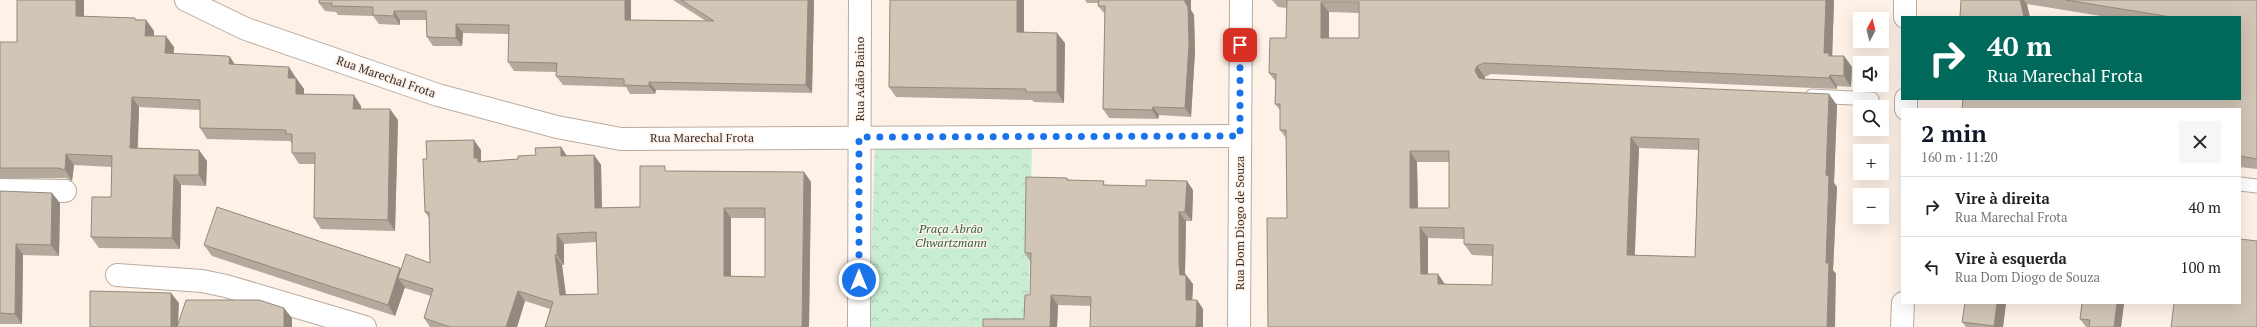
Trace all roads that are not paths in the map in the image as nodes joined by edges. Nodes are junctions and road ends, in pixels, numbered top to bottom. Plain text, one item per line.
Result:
1 (186, 0) edge
2 (860, 0) edge
3 (1241, 0) edge
4 (1905, 0) edge
5 (1906, 16) edge
6 (1801, 95) edge
7 (1872, 99) dead end
8 (1240, 136) junction
9 (859, 137) junction
10 (2241, 184) edge
11 (2257, 186) edge
12 (0, 190) edge
13 (65, 191) dead end
14 (117, 275) dead end
15 (1903, 304) edge
16 (309, 318) edge
17 (364, 327) edge
18 (859, 327) edge
19 (1239, 327) edge
20 (1902, 327) edge

1 - 9 street, Rua Marechal Frota
2 - 9 street, Rua Adão Baino
3 - 8 street, Rua Dom Diogo de Souza
4 - 5 street
6 - 7 lane
8 - 9 street, Rua Marechal Frota
8 - 19 street, Rua Dom Diogo de Souza
9 - 18 street, Rua Adão Baino
10 - 11 lane
12 - 13 street
14 - 16 street
15 - 20 street
16 - 17 street

